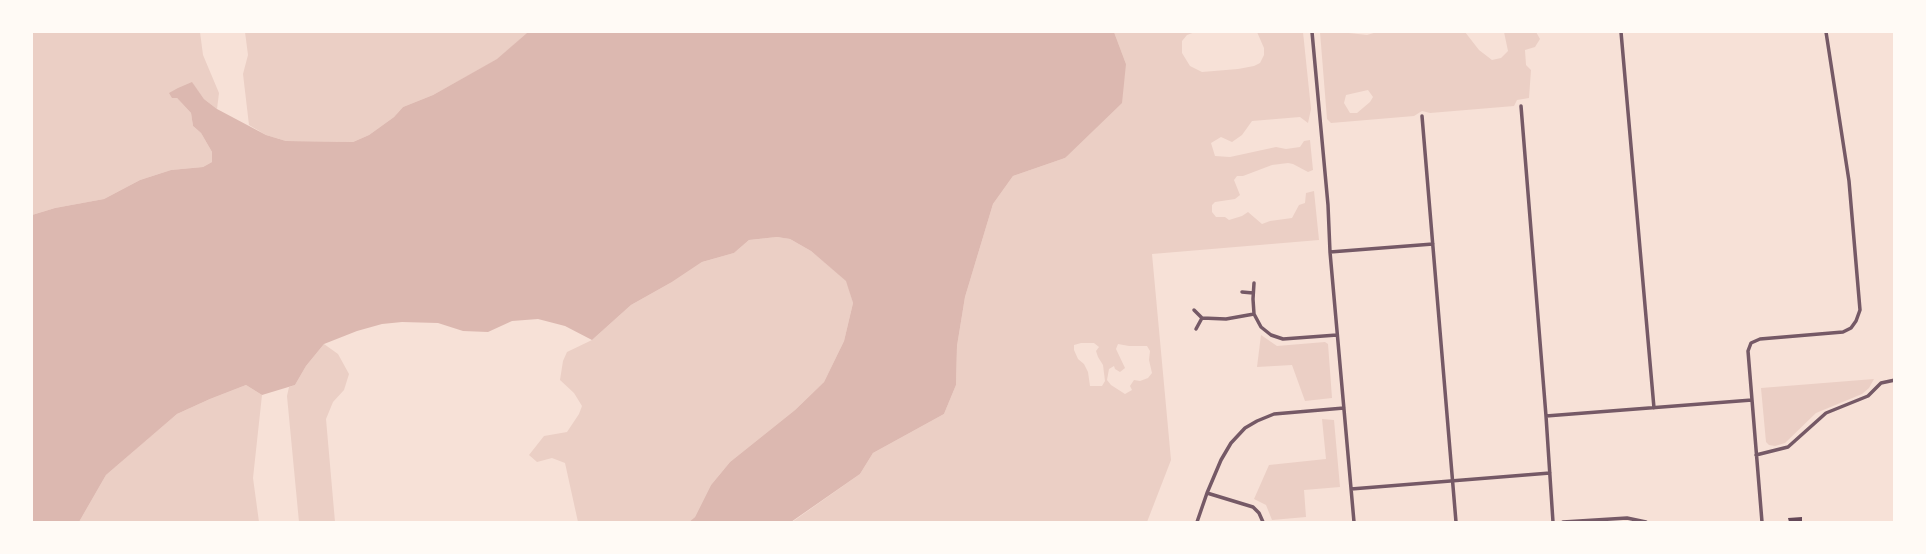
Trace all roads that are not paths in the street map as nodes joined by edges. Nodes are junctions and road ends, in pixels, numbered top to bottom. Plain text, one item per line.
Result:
1 (1312, 32) edge
2 (1621, 32) edge
3 (1826, 32) edge
4 (1521, 106) dead end
5 (1422, 116) dead end
6 (1433, 244) junction
7 (1330, 253) junction
8 (1254, 283) dead end
9 (1242, 292) dead end
10 (1253, 293) junction
11 (1194, 310) dead end
12 (1254, 314) junction
13 (1202, 318) junction
14 (1196, 329) dead end
15 (1337, 335) junction
16 (1895, 380) edge
17 (1752, 400) junction
18 (1344, 408) junction
19 (1654, 408) junction
20 (1546, 416) junction
21 (1756, 455) junction
22 (1550, 473) junction
23 (1452, 481) junction
24 (1351, 489) junction
25 (1206, 493) junction
26 (1646, 522) edge
27 (1197, 523) edge
28 (1263, 523) edge
29 (1354, 523) edge
30 (1456, 523) edge
31 (1553, 523) edge
32 (1563, 523) edge
33 (1762, 523) edge

1 - 7 street
2 - 19 street
3 - 17 street
4 - 20 street
5 - 6 street
6 - 7 street
6 - 23 street
7 - 15 street
8 - 10 street
9 - 10 street
10 - 12 street
11 - 13 street
12 - 13 street
12 - 15 street
13 - 14 street
15 - 18 street
16 - 21 street
17 - 19 street
17 - 21 street
18 - 24 street
18 - 25 street
19 - 20 street
20 - 22 street
21 - 33 street
22 - 23 street
22 - 31 street
23 - 24 street
23 - 30 street
24 - 29 street
25 - 27 street
25 - 28 street
26 - 32 street

